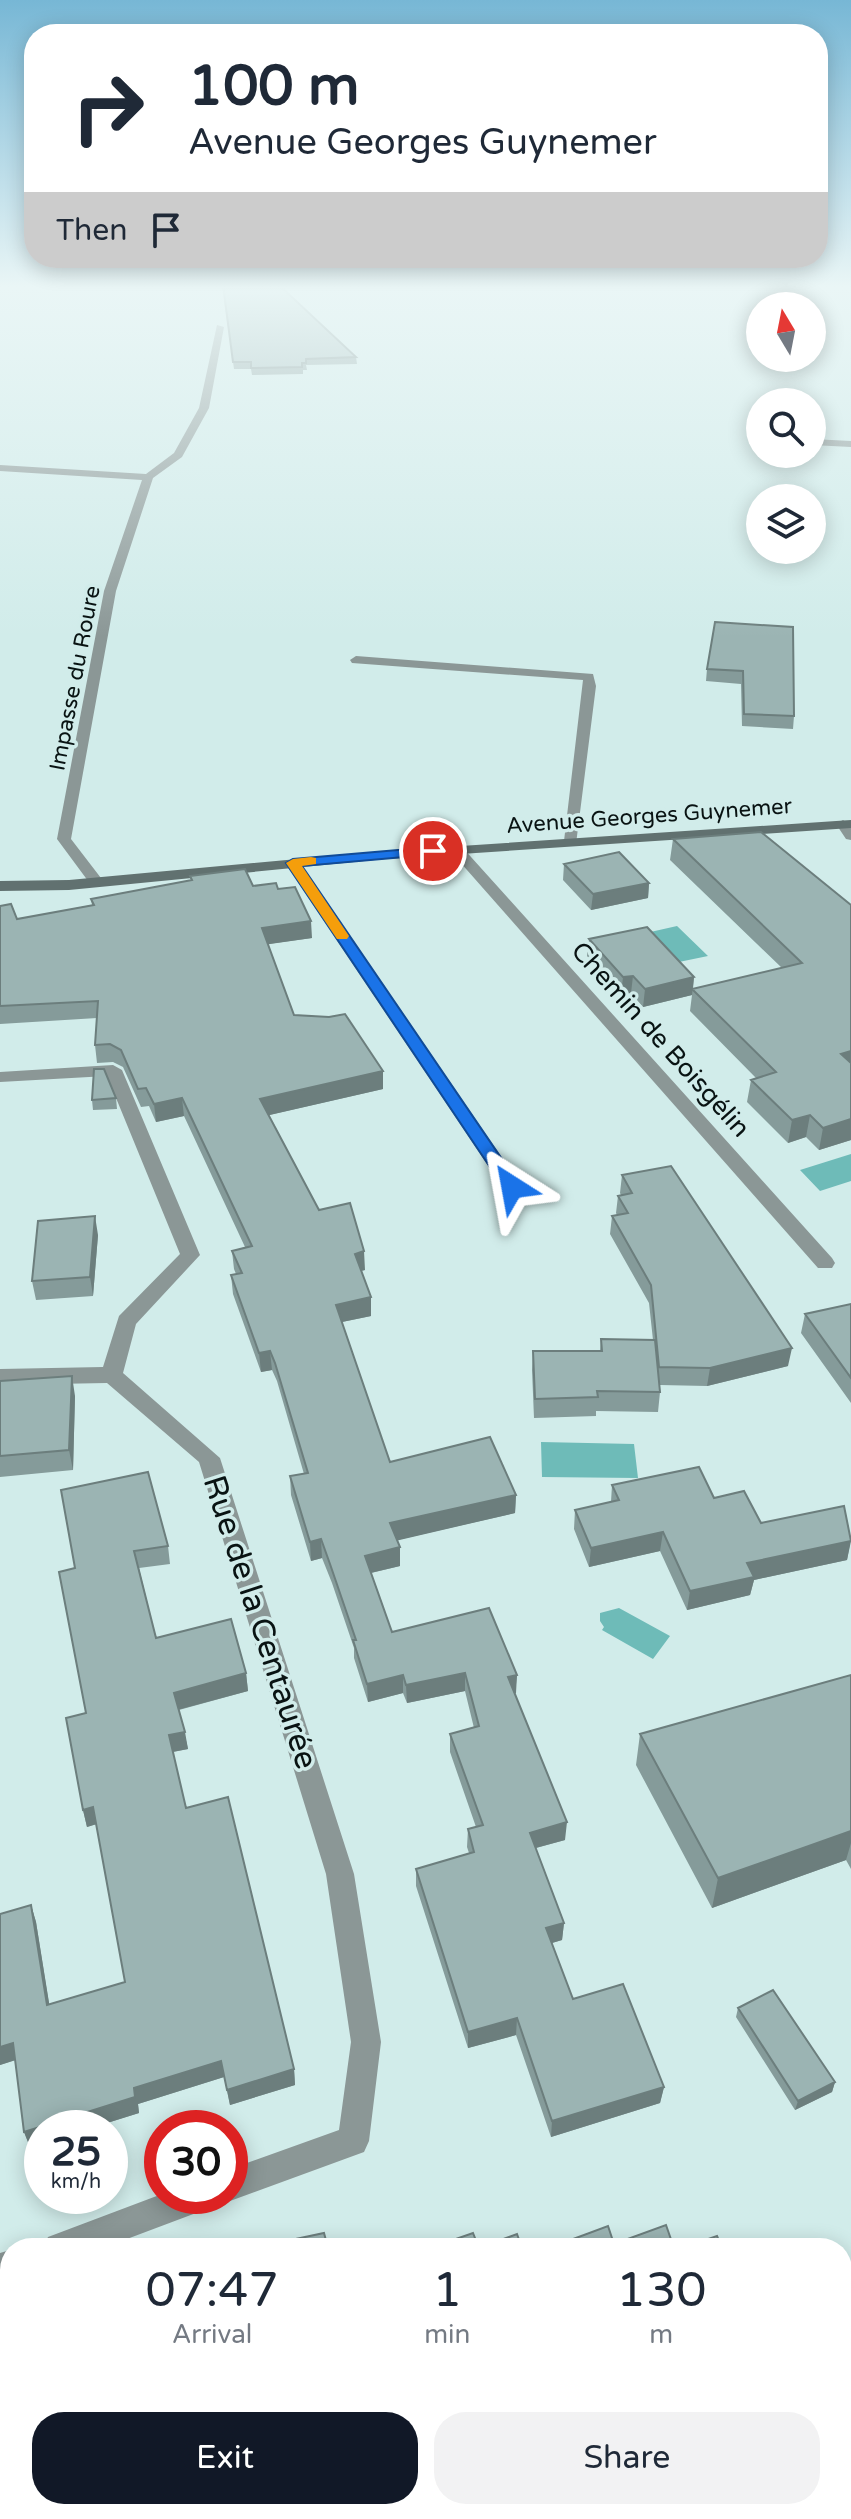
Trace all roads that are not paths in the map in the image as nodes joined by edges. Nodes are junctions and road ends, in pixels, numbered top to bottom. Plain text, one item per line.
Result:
1 (205, 403) edge
2 (826, 443) edge
3 (851, 444) edge
4 (0, 468) edge
5 (148, 477) junction
6 (356, 660) dead end
7 (848, 828) edge
8 (571, 841) junction
9 (457, 850) junction
10 (293, 863) junction
11 (96, 882) junction
12 (69, 885) junction
13 (0, 886) edge
14 (0, 898) edge
15 (0, 1077) edge
16 (512, 1187) dead end
17 (825, 1263) dead end
18 (112, 1375) junction
19 (0, 1377) edge
20 (248, 2179) edge
21 (152, 2214) edge
22 (86, 2238) edge

1 - 5 street
2 - 3 street
4 - 5 street
5 - 11 street, Impasse du Roure
6 - 8 street
7 - 8 main road, Avenue Georges Guynemer
8 - 9 main road, Avenue Georges Guynemer
9 - 10 main road, Avenue Georges Guynemer
9 - 17 street, Chemin de Boisgélin
10 - 11 main road, Avenue Georges Guynemer
10 - 16 street
11 - 12 main road, Avenue Georges Guynemer
12 - 13 main road, Avenue Georges Guynemer
12 - 14 main road, Avenue Georges Guynemer
15 - 18 street
18 - 19 street
18 - 20 street, Rue de la Centaurée
21 - 22 street

